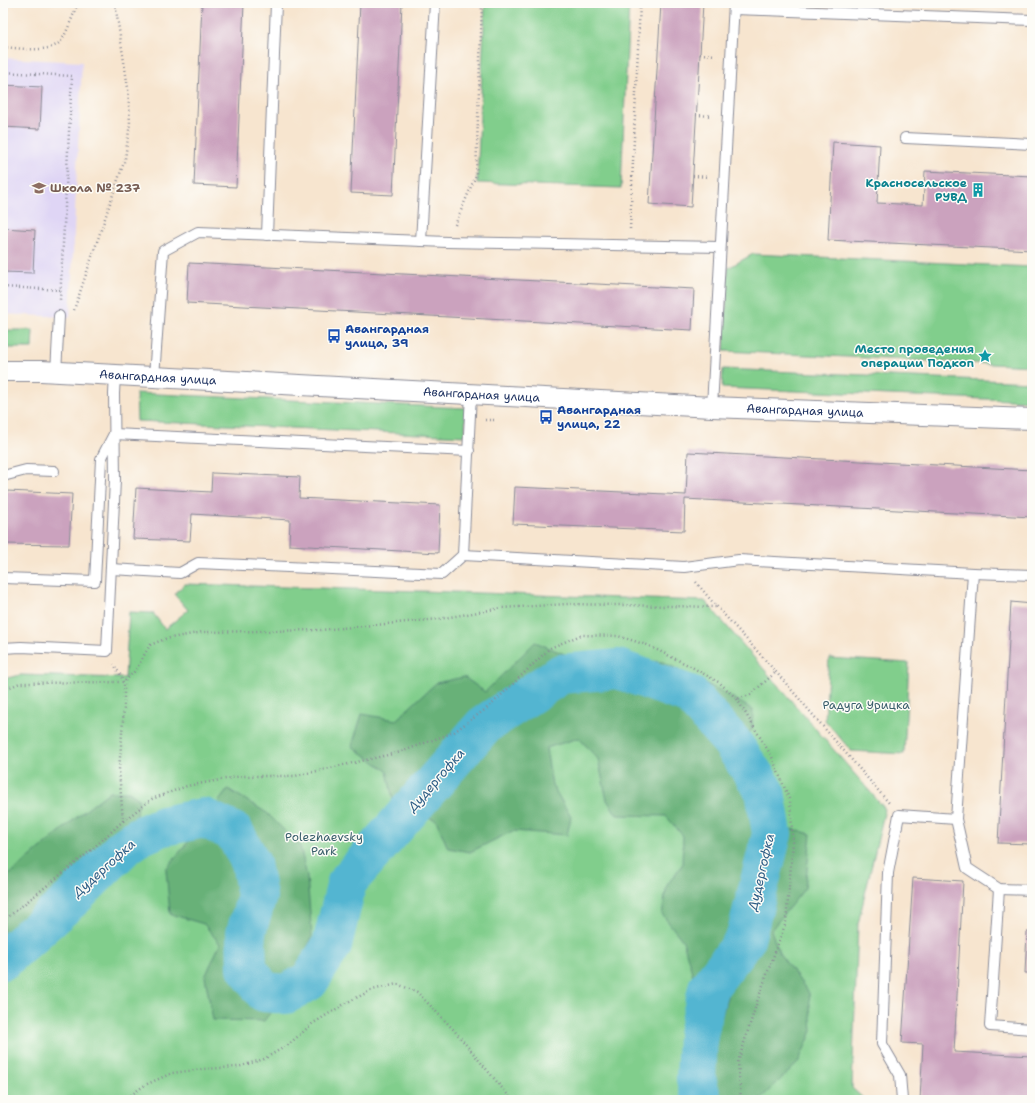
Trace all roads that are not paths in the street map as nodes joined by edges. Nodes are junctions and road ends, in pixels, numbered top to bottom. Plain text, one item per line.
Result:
1 (276, 3) edge
2 (435, 3) edge
3 (734, 6) edge
4 (1032, 20) edge
5 (905, 138) dead end
6 (1032, 144) edge
7 (267, 234) junction
8 (421, 241) junction
9 (720, 248) junction
10 (59, 316) dead end
11 (3, 371) edge
12 (56, 373) junction
13 (115, 375) junction
14 (154, 377) junction
15 (471, 394) junction
16 (712, 407) junction
17 (1032, 419) edge
18 (114, 434) junction
19 (469, 451) junction
20 (54, 472) dead end
21 (3, 476) edge
22 (463, 555) junction
23 (111, 569) junction
24 (973, 573) junction
25 (1032, 575) edge
26 (3, 578) edge
27 (3, 648) edge
28 (956, 819) junction
29 (998, 889) junction
30 (1032, 890) edge
31 (1032, 1029) edge
32 (902, 1100) edge

1 - 7 lane
2 - 8 lane
3 - 4 lane
3 - 9 lane
5 - 6 lane
7 - 8 lane
7 - 14 lane
8 - 9 lane
9 - 16 lane
10 - 12 lane
11 - 12 street, Авангардная улица
12 - 13 street, Авангардная улица
13 - 14 street, Авангардная улица
13 - 18 lane
14 - 15 street, Авангардная улица
15 - 16 street, Авангардная улица
15 - 19 lane
16 - 17 street, Авангардная улица
18 - 19 lane
18 - 23 lane
18 - 26 lane
19 - 22 lane
20 - 21 lane
22 - 23 lane
22 - 24 lane
23 - 27 lane
24 - 25 lane
24 - 28 lane
28 - 29 lane
28 - 32 lane
29 - 30 lane
29 - 31 lane

